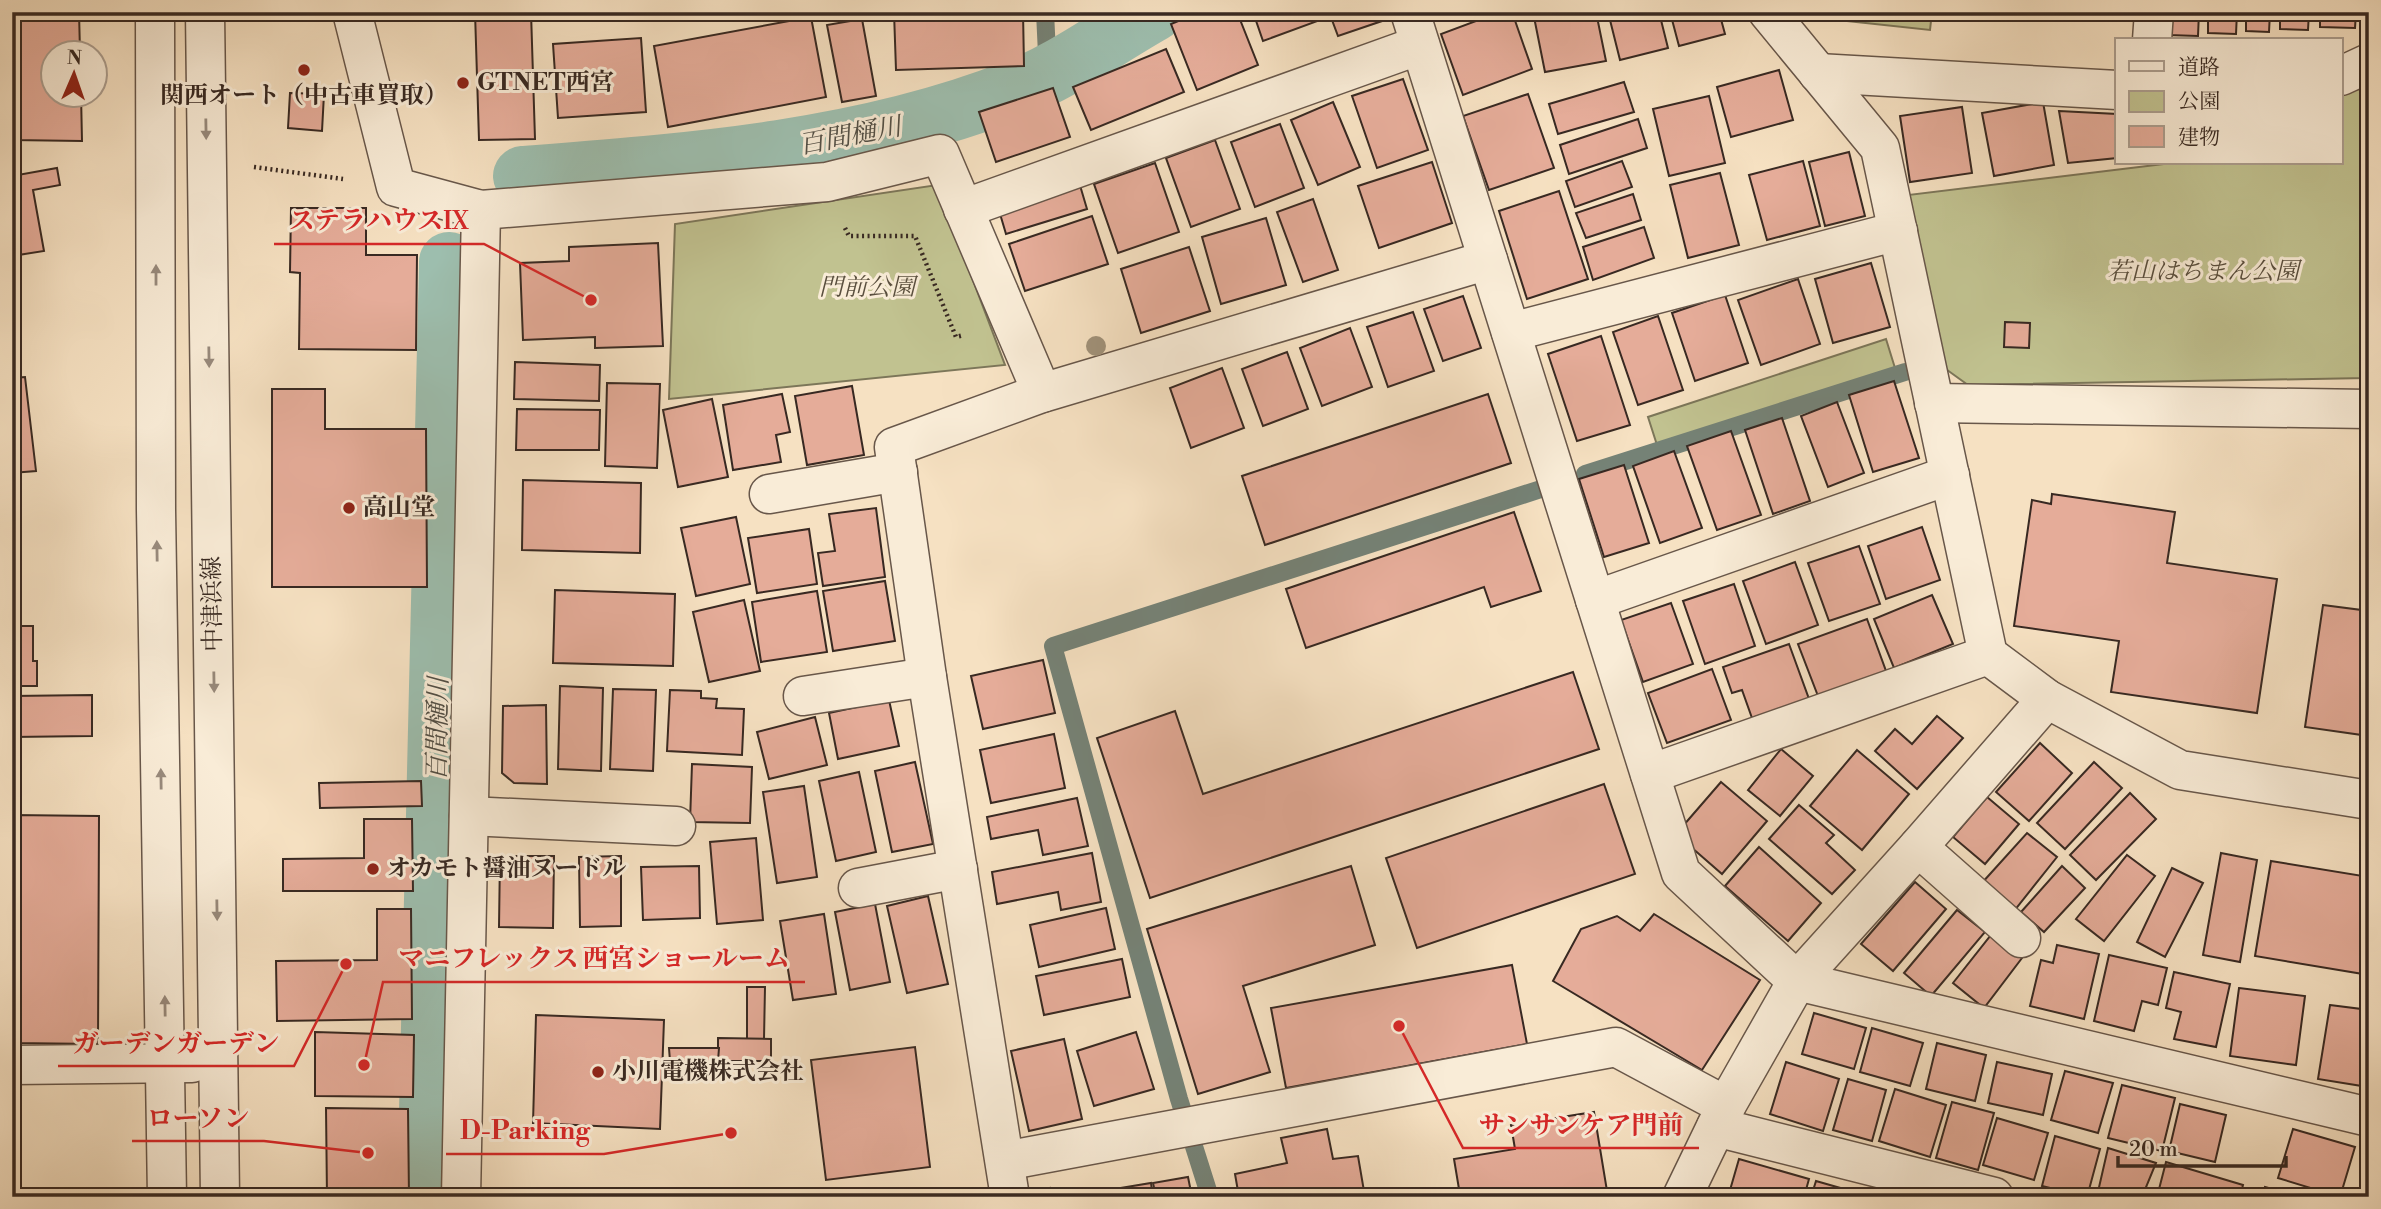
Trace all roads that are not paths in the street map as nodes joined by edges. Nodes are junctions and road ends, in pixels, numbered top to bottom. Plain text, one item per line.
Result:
1 (155, 12) edge
2 (205, 12) edge
3 (352, 12) edge
4 (1768, 12) edge
5 (2154, 12) edge
6 (1415, 28) edge
7 (2152, 38) edge
8 (2369, 63) edge
9 (1818, 73) junction
10 (2342, 76) edge
11 (2115, 90) edge
12 (963, 209) junction
13 (481, 210) junction
14 (1898, 231) junction
15 (1488, 260) junction
16 (1511, 332) junction
17 (1042, 393) junction
18 (1934, 402) junction
19 (2369, 410) edge
20 (898, 472) junction
21 (1950, 475) junction
22 (769, 494) dead end
23 (1595, 600) junction
24 (1988, 655) junction
25 (928, 677) junction
26 (803, 696) dead end
27 (2047, 699) junction
28 (1650, 774) junction
29 (2369, 800) edge
30 (469, 816) junction
31 (676, 826) dead end
32 (1918, 846) junction
33 (958, 869) junction
34 (858, 888) dead end
35 (2021, 938) dead end
36 (1797, 981) junction
37 (166, 1063) junction
38 (219, 1063) junction
39 (12, 1065) edge
40 (1721, 1117) junction
41 (2369, 1117) edge
42 (1007, 1179) edge
43 (167, 1197) edge
44 (220, 1197) edge
45 (461, 1197) edge
46 (1682, 1197) edge
47 (1994, 1197) edge

37 -> 1 street
2 -> 38 street, 中津浜線
3 - 13 street
4 - 9 street
5 - 7 street
6 - 12 street
6 - 15 street
8 - 10 street
9 - 11 street
9 - 14 street
12 - 13 street
12 - 17 street
13 - 30 street
14 - 16 street
14 - 18 street
15 - 16 street
15 - 17 street
16 - 23 street
17 - 20 street
18 - 19 street
18 - 21 street
20 - 22 street
20 - 25 street
21 - 23 street
21 - 24 street
23 - 28 street
24 - 27 street
24 - 28 street
25 - 26 street
25 - 33 street
27 - 29 street
27 - 32 street
28 - 36 street
30 - 31 street
30 - 45 street
32 - 35 street
32 - 36 street
33 - 34 street
33 - 42 street
36 - 40 street
36 - 41 street
37 - 38 street
37 - 39 street
37 - 43 street
38 - 44 street, 中津浜線
40 - 42 street
40 - 46 street
40 - 47 street

